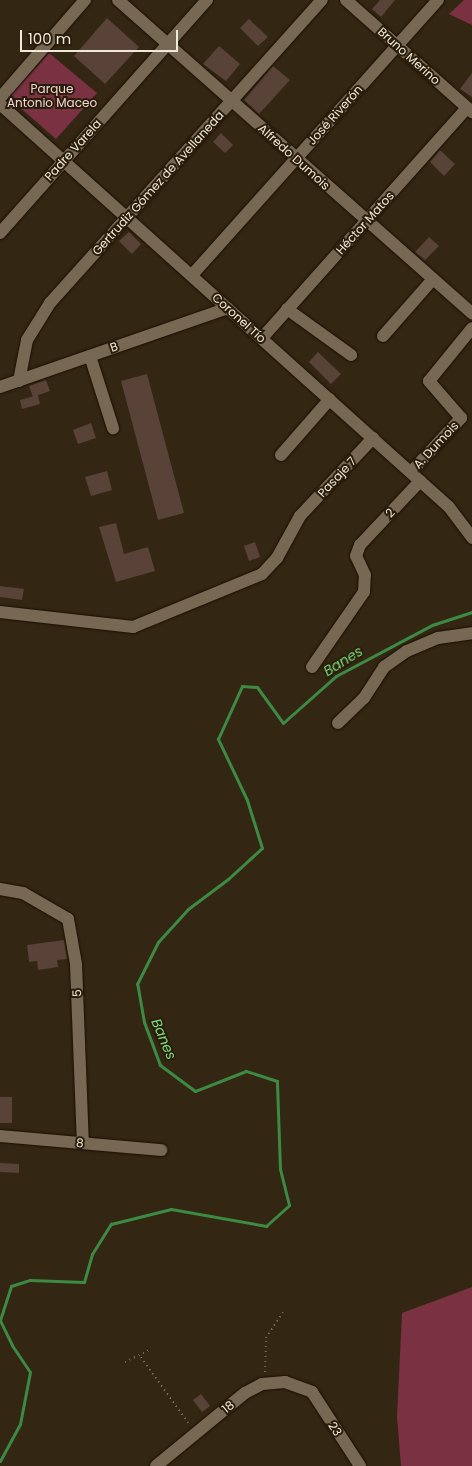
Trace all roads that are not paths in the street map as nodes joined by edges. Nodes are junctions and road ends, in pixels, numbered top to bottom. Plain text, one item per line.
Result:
1 (86, 0) edge
2 (118, 0) edge
3 (207, 0) edge
4 (322, 0) edge
5 (346, 0) edge
6 (438, 0) edge
7 (167, 44) junction
8 (397, 46) junction
9 (0, 98) edge
10 (231, 101) junction
11 (0, 104) edge
12 (470, 110) edge
13 (296, 159) junction
14 (63, 161) junction
15 (127, 218) junction
16 (366, 222) junction
17 (0, 233) edge
18 (192, 275) junction
19 (432, 279) junction
20 (228, 308) junction
21 (288, 309) junction
22 (472, 313) edge
23 (472, 328) edge
24 (383, 336) dead end
25 (262, 338) junction
26 (351, 355) dead end
27 (90, 356) junction
28 (19, 381) junction
29 (0, 387) edge
30 (330, 399) junction
31 (113, 428) dead end
32 (373, 438) junction
33 (281, 455) dead end
34 (410, 472) junction
35 (420, 481) junction
36 (472, 538) edge
37 (0, 612) edge
38 (472, 633) edge
39 (312, 667) dead end
40 (338, 723) dead end
41 (0, 889) edge
42 (0, 1136) edge
43 (83, 1143) junction
44 (160, 1150) dead end
45 (312, 1392) joint
46 (156, 1466) edge
47 (360, 1466) edge

1 - 9 street
2 - 7 street, Alfredo Dumois
3 - 7 street, Padre Varela
4 - 10 street, Gertrudiz Gómez de Avellaneda
5 - 8 street, Bruno Merino
6 - 8 street, José Riverón
7 - 10 street, Alfredo Dumois
7 - 14 street, Padre Varela
8 - 12 street, Bruno Merino
8 - 13 street, José Riverón
10 - 13 street, Alfredo Dumois
10 - 15 street, Gertrudiz Gómez de Avellaneda
11 - 14 street, Coronel Tío
12 - 16 street, Héctor Matos
13 - 16 street, Alfredo Dumois
13 - 18 street, José Riverón
14 - 15 street, Coronel Tío
14 - 17 street, Padre Varela
15 - 18 street, Coronel Tío
15 - 28 street, Gertrudiz Gómez de Avellaneda
16 - 19 street, Alfredo Dumois
16 - 21 street, Héctor Matos
18 - 20 street, Coronel Tío
19 - 22 street, Alfredo Dumois
19 - 24 street
20 - 25 street, Coronel Tío
20 - 27 street, B
21 - 25 street, Héctor Matos
21 - 26 street
23 - 34 street, A. Dumois
25 - 30 street, Coronel Tío
27 - 28 street, B
27 - 31 street
28 - 29 street, B
30 - 32 street, Coronel Tío
30 - 33 street
32 - 34 street, Coronel Tío
32 - 37 street, Pasaje 7
34 - 35 street, Coronel Tío
35 - 36 street, Coronel Tío
35 - 39 street, 2
38 - 40 street
41 - 43 street, 5
42 - 43 street, 8
43 - 44 street, 8
45 - 46 street, 18
45 - 47 street, 23

